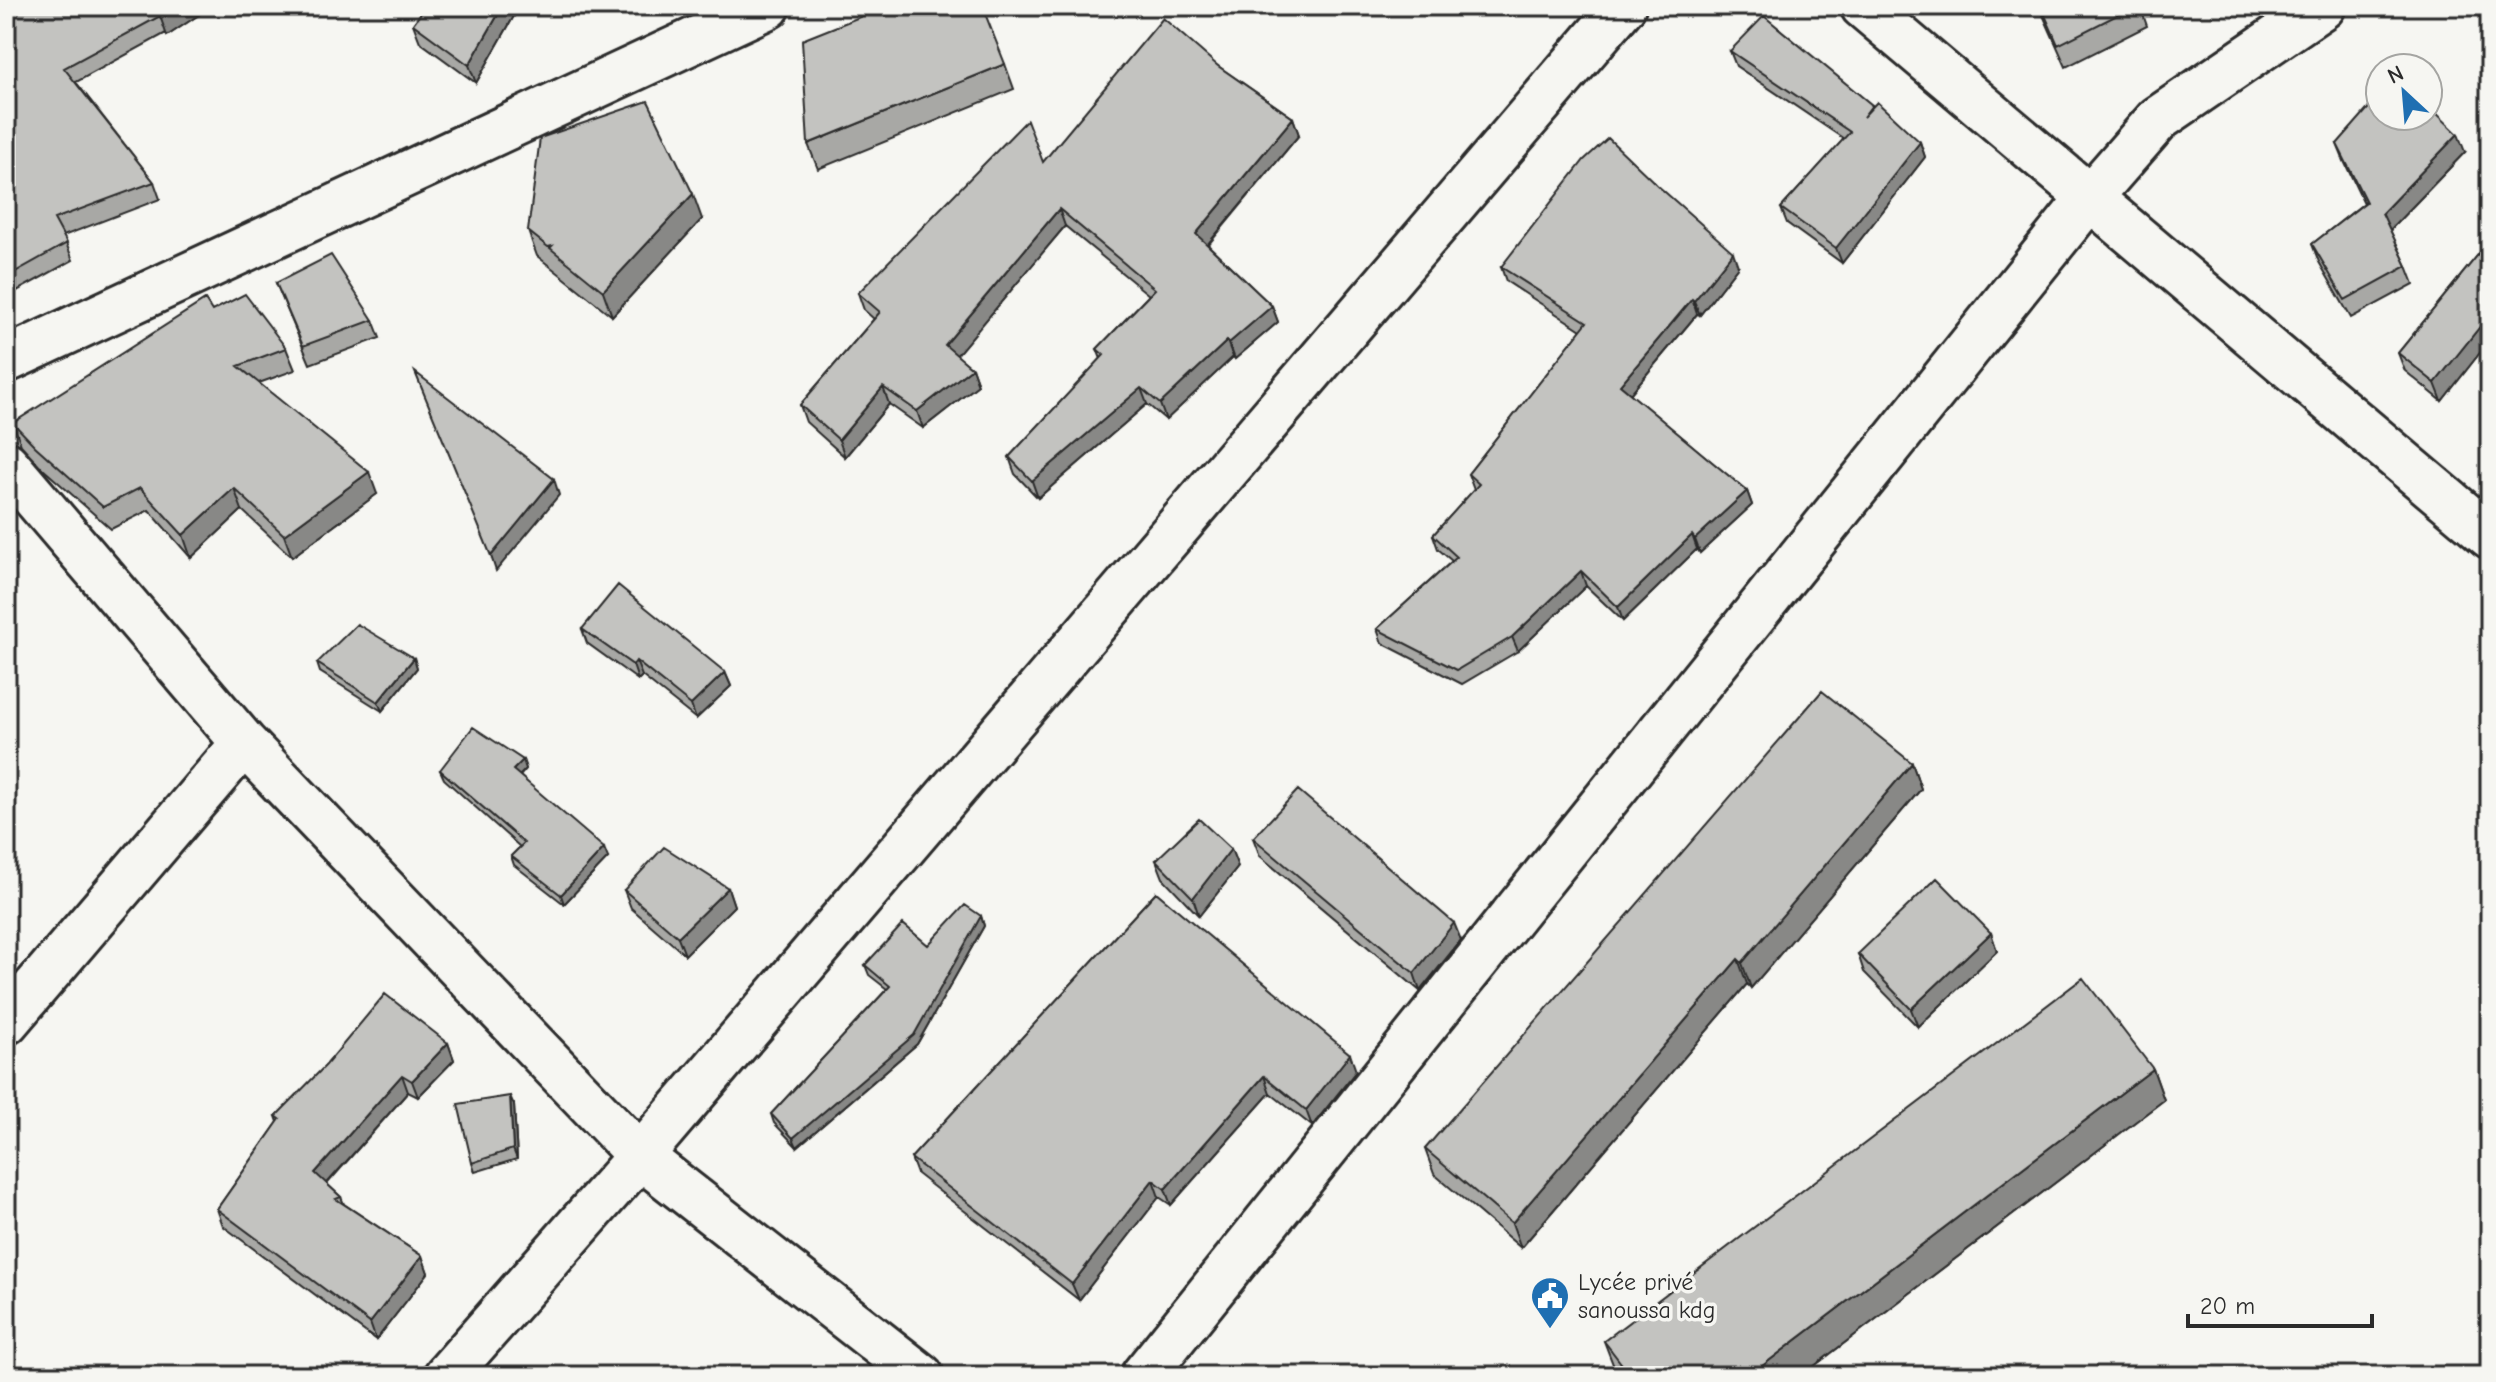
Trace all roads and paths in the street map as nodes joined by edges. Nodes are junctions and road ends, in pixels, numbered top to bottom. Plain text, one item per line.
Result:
1 (768, 6) edge
2 (1623, 6) edge
3 (1863, 6) edge
4 (2323, 6) edge
5 (2089, 198) junction
6 (6, 360) edge
7 (6, 464) edge
8 (2490, 536) edge
9 (244, 743) junction
10 (6, 1022) edge
11 (640, 1156) junction
12 (446, 1376) edge
13 (921, 1376) edge
14 (1143, 1376) edge

1 - 6 street
2 - 11 street
3 - 5 street
4 - 5 street
5 - 8 street
5 - 14 street
7 - 9 street
9 - 10 street
9 - 11 street
11 - 12 street
11 - 13 street

